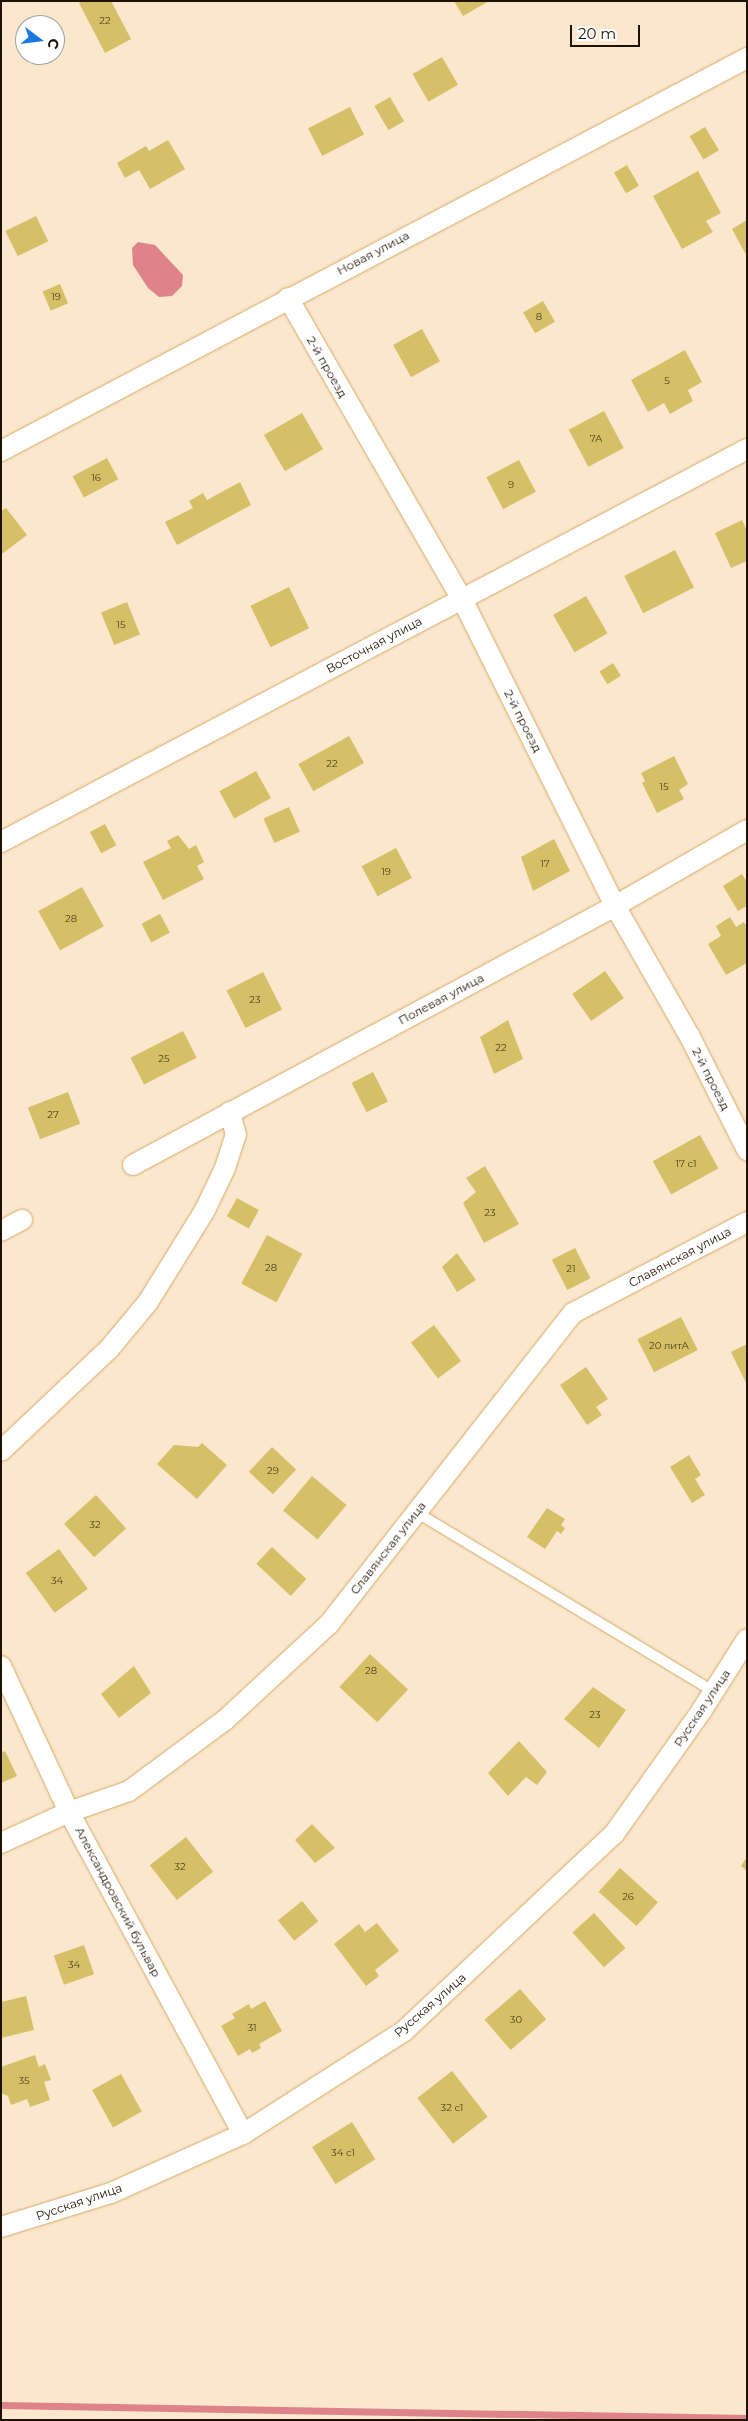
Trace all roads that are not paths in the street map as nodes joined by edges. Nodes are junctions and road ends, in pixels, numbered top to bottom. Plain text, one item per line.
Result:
1 (747, 58) edge
2 (288, 298) junction
3 (747, 449) edge
4 (1, 451) edge
5 (462, 599) junction
6 (747, 830) edge
7 (1, 842) edge
8 (615, 906) junction
9 (230, 1112) junction
10 (747, 1150) edge
11 (133, 1165) dead end
12 (22, 1220) dead end
13 (747, 1222) edge
14 (1, 1231) edge
15 (1, 1450) edge
16 (416, 1512) junction
17 (747, 1639) edge
18 (1, 1666) edge
19 (714, 1692) junction
20 (69, 1812) junction
21 (1, 1843) edge
22 (243, 2134) junction
23 (1, 2227) edge

1 - 2 street, Новая улица
2 - 4 street, Новая улица
2 - 5 street, 2-й проезд
3 - 5 street, Восточная улица
5 - 7 street, Восточная улица
5 - 8 street, 2-й проезд
6 - 8 street, Полевая улица
8 - 9 street, Полевая улица
8 - 10 street, 2-й проезд
9 - 11 street, Полевая улица
9 - 15 street
12 - 14 street
13 - 16 street, Славянская улица
16 - 19 lane
16 - 20 street, Славянская улица
17 - 19 street, Русская улица
18 - 20 street, Александровский бульвар
19 - 22 street, Русская улица
20 - 21 street, Славянская улица
20 - 22 street, Александровский бульвар
22 - 23 street, Русская улица

